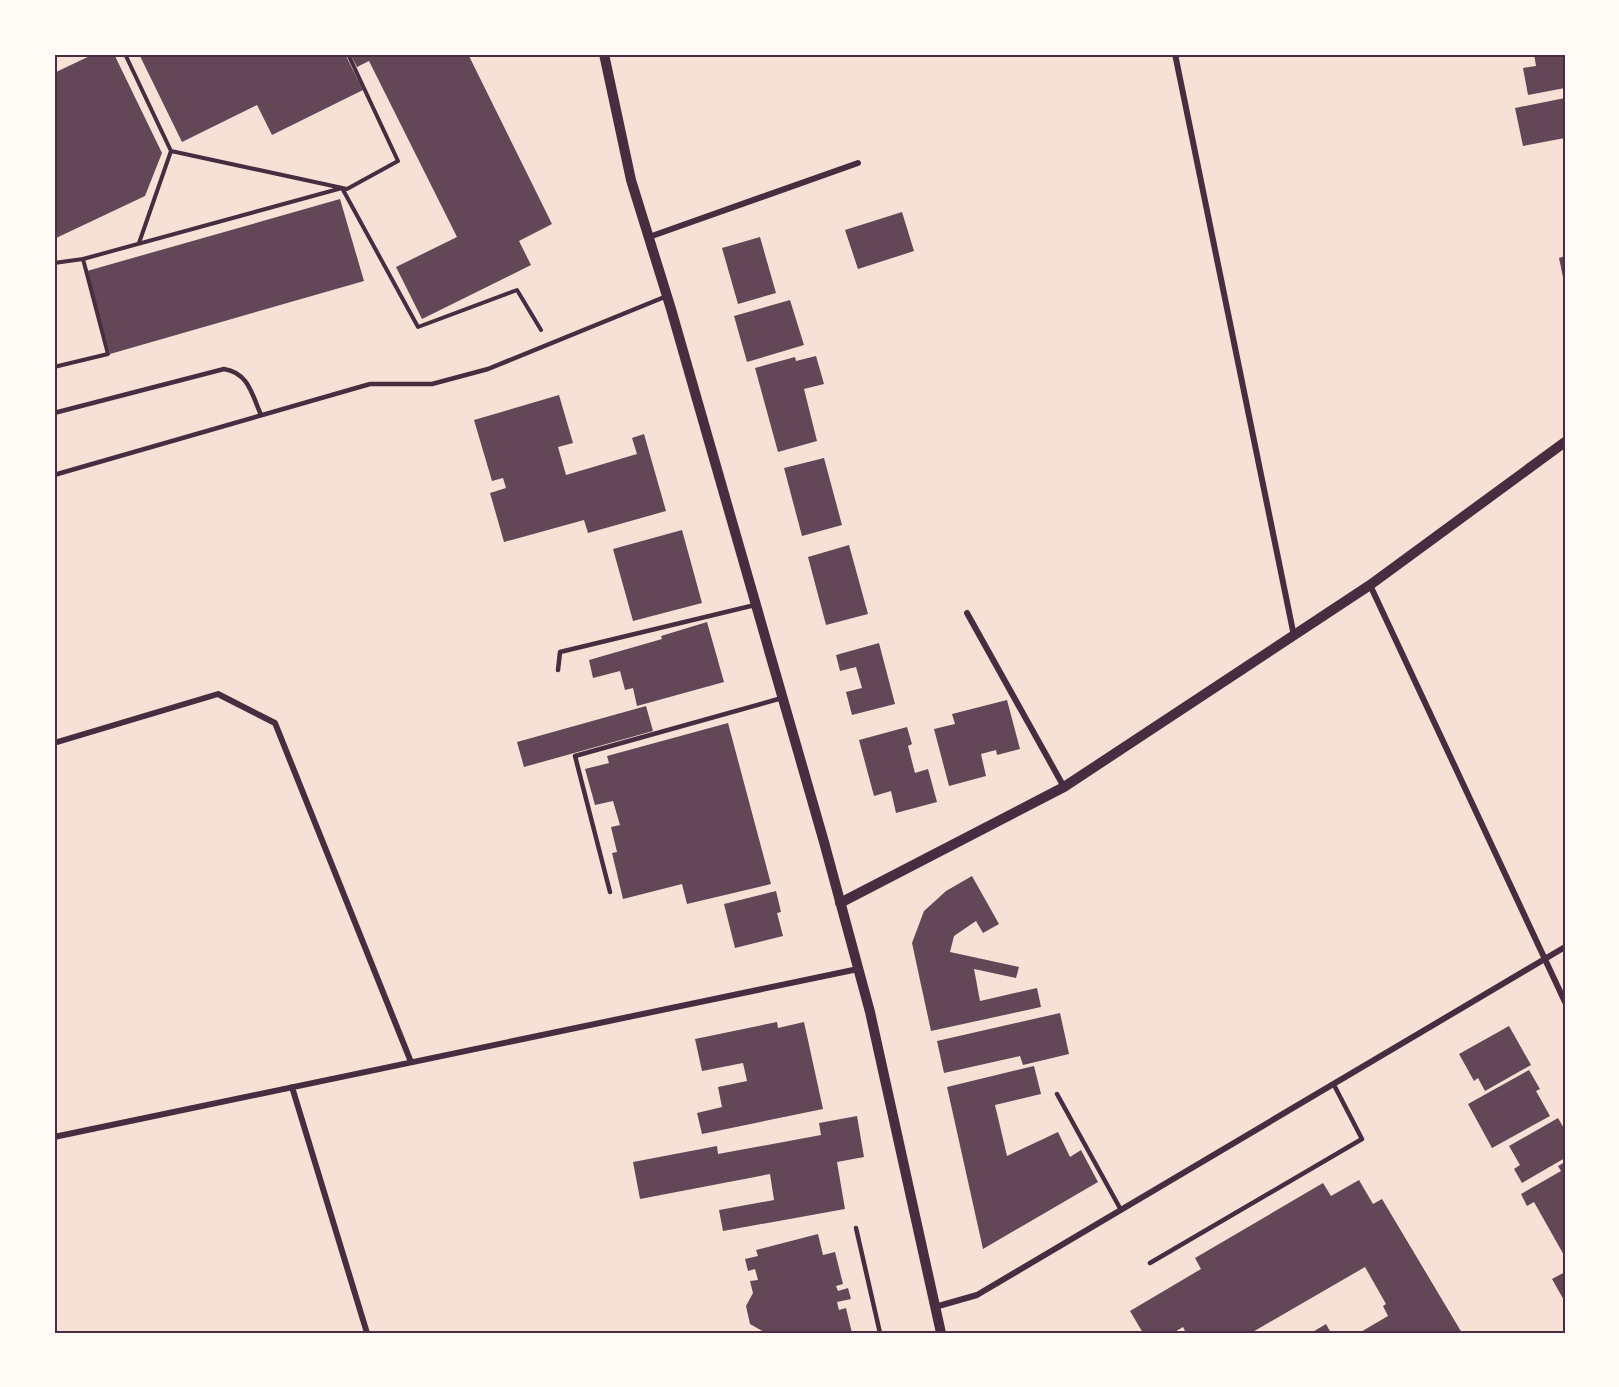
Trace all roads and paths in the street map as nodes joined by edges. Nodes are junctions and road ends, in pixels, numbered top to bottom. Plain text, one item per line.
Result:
1 (124, 54) edge
2 (348, 54) edge
3 (604, 54) edge
4 (1175, 54) edge
5 (171, 151) junction
6 (858, 163) dead end
7 (342, 188) junction
8 (649, 237) junction
9 (139, 244) junction
10 (83, 259) junction
11 (54, 263) edge
12 (667, 296) junction
13 (549, 344) junction
14 (54, 367) edge
15 (54, 413) edge
16 (261, 415) junction
17 (1565, 442) edge
18 (54, 475) edge
19 (1370, 585) junction
20 (755, 605) junction
21 (968, 613) dead end
22 (1294, 636) junction
23 (558, 670) dead end
24 (782, 698) junction
25 (54, 743) edge
26 (1064, 787) junction
27 (610, 892) dead end
28 (840, 903) junction
29 (1565, 947) edge
30 (1545, 960) junction
31 (858, 969) junction
32 (1565, 1002) edge
33 (411, 1062) junction
34 (1334, 1084) junction
35 (292, 1087) junction
36 (1057, 1094) dead end
37 (54, 1137) edge
38 (1121, 1210) junction
39 (856, 1228) dead end
40 (1150, 1263) dead end
41 (935, 1307) junction
42 (367, 1333) edge
43 (880, 1333) edge
44 (941, 1333) edge

1 - 5 path
2 - 7 path
3 - 8 street
4 - 22 street
5 - 7 path
5 - 9 path
6 - 8 street
7 - 9 path
7 - 13 path
8 - 12 street
9 - 10 path
10 - 11 path
10 - 14 path
12 - 13 lane
12 - 20 street
13 - 16 lane
15 - 16 lane
16 - 18 lane
17 - 19 street
19 - 22 street
19 - 30 street
20 - 23 lane
20 - 24 street
21 - 26 street
22 - 26 street
24 - 27 lane
24 - 28 street
25 - 33 street
26 - 28 street
28 - 31 street
29 - 30 street
30 - 32 street
30 - 34 street
31 - 33 street
31 - 41 street
33 - 35 street
34 - 38 street
34 - 40 lane
35 - 37 street
35 - 42 street
36 - 38 lane
38 - 41 street
39 - 43 lane
41 - 44 street

